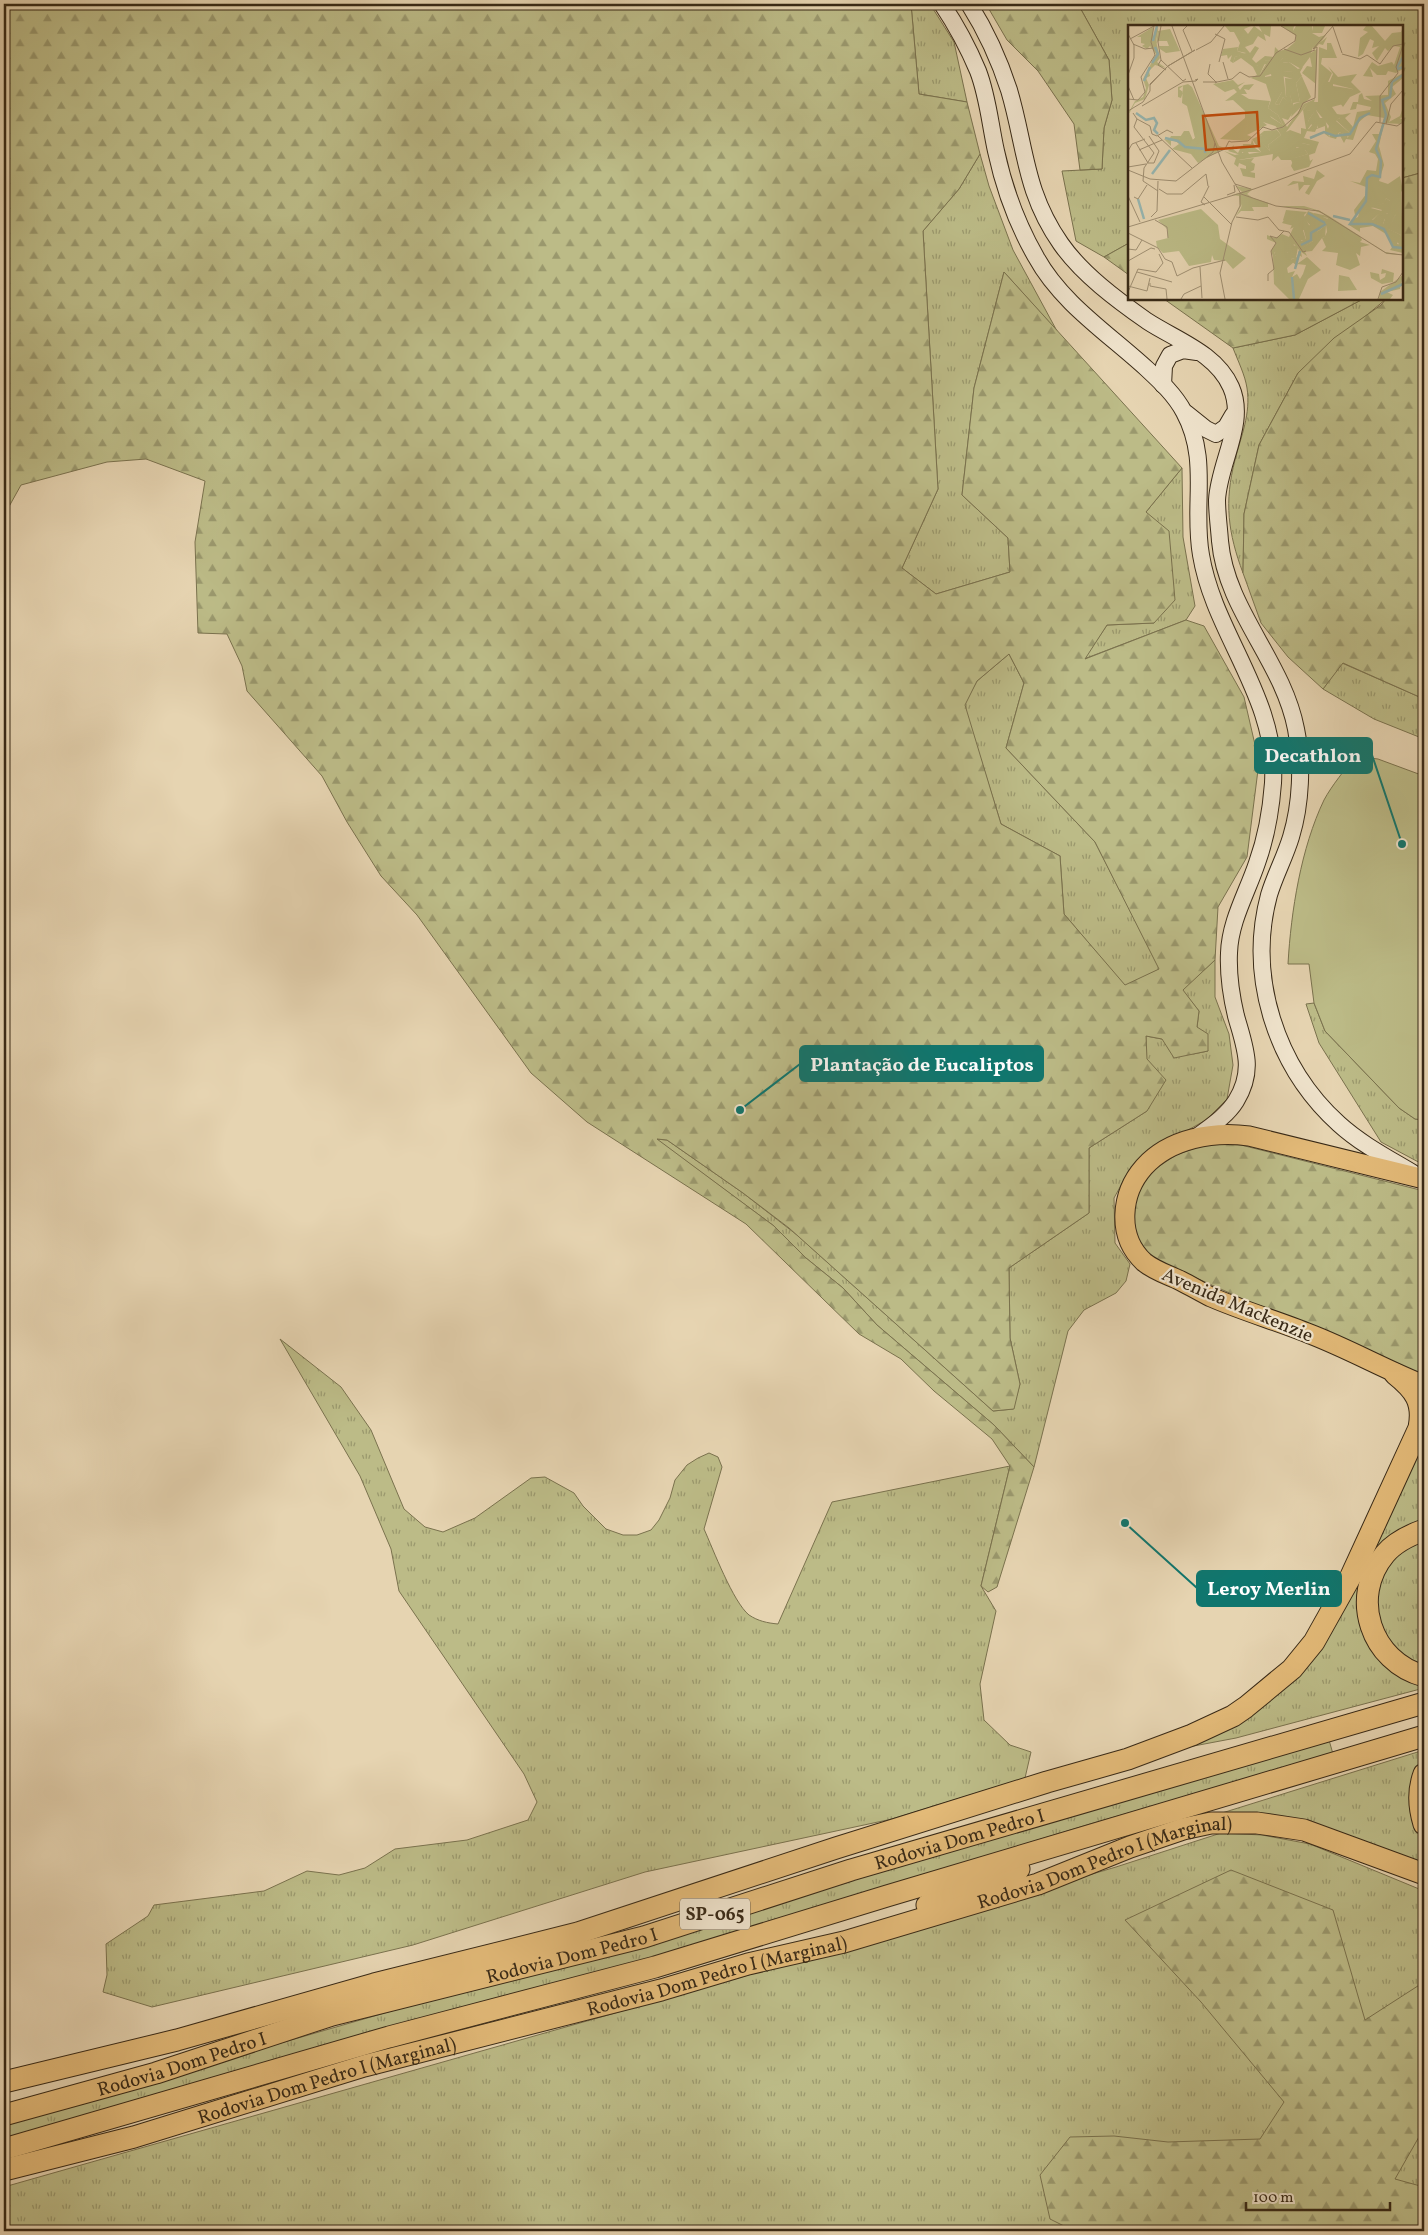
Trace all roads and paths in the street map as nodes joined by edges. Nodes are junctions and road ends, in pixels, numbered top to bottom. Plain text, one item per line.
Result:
1 (942, 4) edge
2 (969, 4) edge
3 (1197, 352) junction
4 (1164, 385) junction
5 (1237, 408) junction
6 (1184, 412) junction
7 (1194, 1139) junction
8 (1424, 1179) edge
9 (1395, 1374) junction
10 (1424, 1378) edge
11 (1424, 1385) edge
12 (1424, 1530) edge
13 (1424, 1676) edge
14 (1424, 1703) edge
15 (1312, 1736) junction
16 (1424, 1736) edge
17 (1424, 1774) edge
18 (1266, 1782) junction
19 (1424, 1824) edge
20 (836, 1848) junction
21 (1424, 1874) edge
22 (748, 1964) junction
23 (62, 2067) junction
24 (4, 2082) edge
25 (4, 2092) edge
26 (4, 2115) edge
27 (4, 2149) edge
28 (4, 2170) edge

1 - 4 main road
2 - 3 main road
3 - 4 main road
3 - 5 main road
4 - 6 main road
5 - 6 main road
5 - 8 main road
6 - 7 main road
7 - 8 main road, Avenida Mackenzie
7 - 9 main road, Avenida Mackenzie
9 - 10 main road
9 - 11 main road, Avenida Mackenzie
9 - 20 highway
12 - 13 highway
14 - 15 highway, Rodovia Dom Pedro I / SP-065
15 - 20 highway
15 - 26 highway, Rodovia Dom Pedro I / SP-065
16 - 18 highway, Rodovia Dom Pedro I / SP-065
17 - 19 highway
18 - 22 highway
18 - 27 highway, Rodovia Dom Pedro I / SP-065
20 - 23 highway, SP-065
21 - 22 highway, Rodovia Dom Pedro I (Marginal)
22 - 28 highway, Rodovia Dom Pedro I (Marginal)
23 - 24 highway, SP-065
23 - 25 highway

